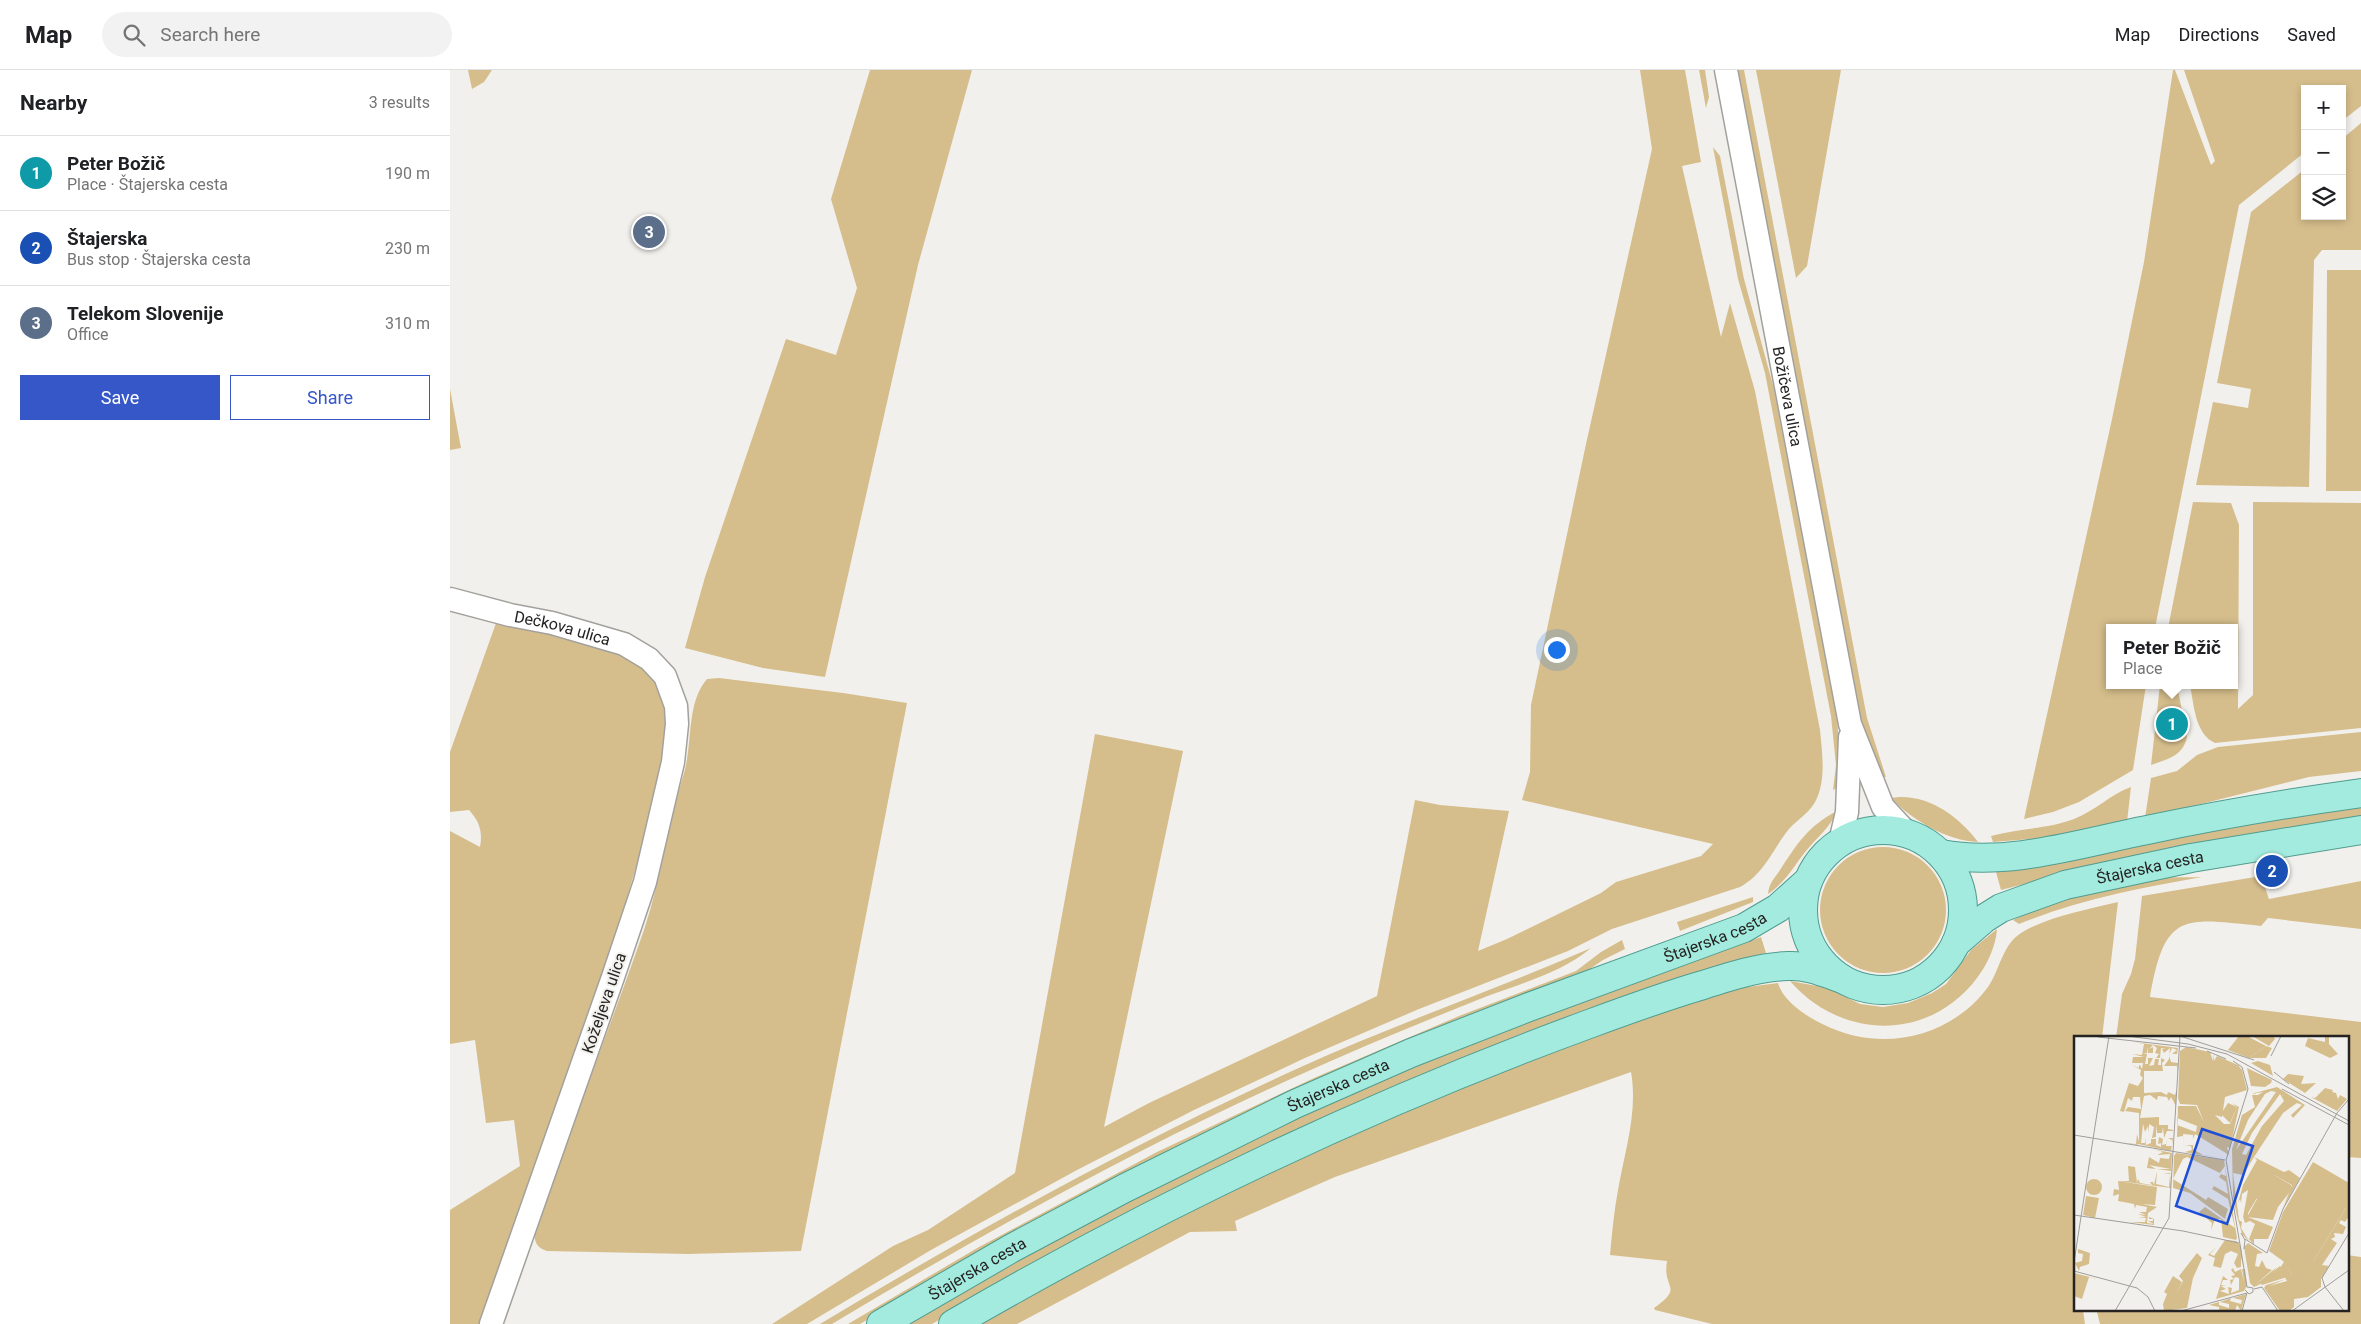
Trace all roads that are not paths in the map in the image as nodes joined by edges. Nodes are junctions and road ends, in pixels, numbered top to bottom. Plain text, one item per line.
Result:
1 (1726, 70) edge
2 (450, 599) edge
3 (665, 676) joint
4 (1850, 724) junction
5 (2361, 793) edge
6 (2361, 830) edge
7 (1907, 833) junction
8 (1840, 842) junction
9 (1941, 854) junction
10 (1808, 880) junction
11 (1956, 943) junction
12 (1840, 978) junction
13 (491, 1324) edge
14 (880, 1324) edge
15 (954, 1324) edge

1 - 4 street, Božičeva ulica
2 - 3 street, Dečkova ulica
3 - 13 street, Koželjeva ulica
4 - 7 street, Božičeva ulica
4 - 8 street, Božičeva ulica
5 - 9 main road
6 - 11 main road, Štajerska cesta
7 - 8 main road, Štajerska cesta
7 - 9 main road, Štajerska cesta
8 - 10 main road, Štajerska cesta
9 - 11 main road, Štajerska cesta
10 - 12 main road, Štajerska cesta
10 - 14 main road, Štajerska cesta
11 - 12 main road, Štajerska cesta
12 - 15 main road, Štajerska cesta

